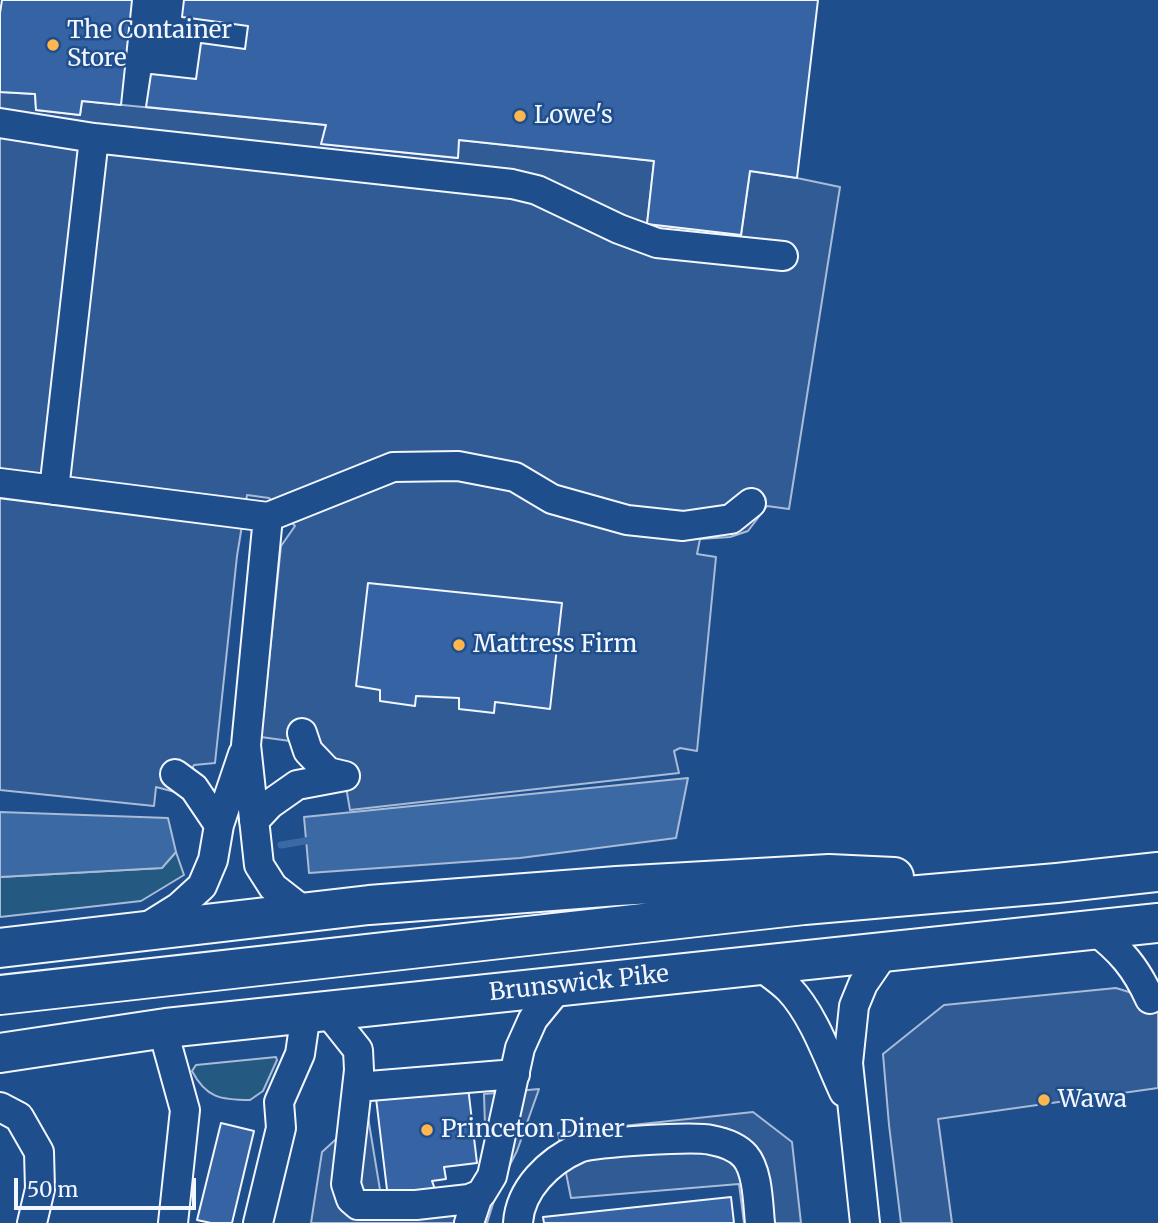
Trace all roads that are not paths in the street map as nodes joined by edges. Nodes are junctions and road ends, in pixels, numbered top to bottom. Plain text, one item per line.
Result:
1 (0, 123) edge
2 (94, 138) junction
3 (783, 256) dead end
4 (0, 482) edge
5 (54, 490) junction
6 (751, 503) dead end
7 (268, 517) junction
8 (302, 733) dead end
9 (246, 745) junction
10 (175, 774) dead end
11 (254, 821) junction
12 (219, 825) junction
13 (1158, 872) edge
14 (1057, 883) junction
15 (305, 912) junction
16 (1158, 923) edge
17 (1093, 929) junction
18 (139, 932) junction
19 (0, 948) edge
20 (885, 952) junction
21 (759, 965) junction
22 (1158, 982) edge
23 (560, 986) junction
24 (0, 995) edge
25 (316, 1012) junction
26 (166, 1028) junction
27 (0, 1053) edge
28 (515, 1074) junction
29 (357, 1087) junction
30 (0, 1107) edge
31 (853, 1114) junction
32 (478, 1196) junction
33 (351, 1213) edge
34 (414, 1214) edge
35 (32, 1223) edge
36 (173, 1223) edge
37 (258, 1223) edge
38 (469, 1223) edge
39 (518, 1223) edge
40 (760, 1223) edge
41 (865, 1223) edge

1 - 2 street
2 - 3 street
2 - 5 street
4 - 5 street
5 - 7 street
6 - 7 street
7 - 9 street
8 - 11 street
9 - 11 street
9 - 12 street
10 - 12 street
11 - 15 street
12 - 18 street
13 - 14 highway
14 - 15 highway
14 - 24 highway
15 - 18 highway
16 - 17 highway, Brunswick Pike
17 - 20 highway, Brunswick Pike
17 - 22 street
18 - 19 highway
20 - 21 highway, Brunswick Pike
20 - 31 street
21 - 23 highway, Brunswick Pike
21 - 31 street
23 - 25 highway, Brunswick Pike
23 - 28 street
25 - 26 highway, Brunswick Pike
25 - 29 street
25 - 37 street
26 - 27 highway, Brunswick Pike
26 - 36 street
28 - 29 street
28 - 32 street
29 - 33 street
30 - 35 street
31 - 41 street
32 - 34 street
32 - 38 street
33 - 34 street
39 - 40 street

